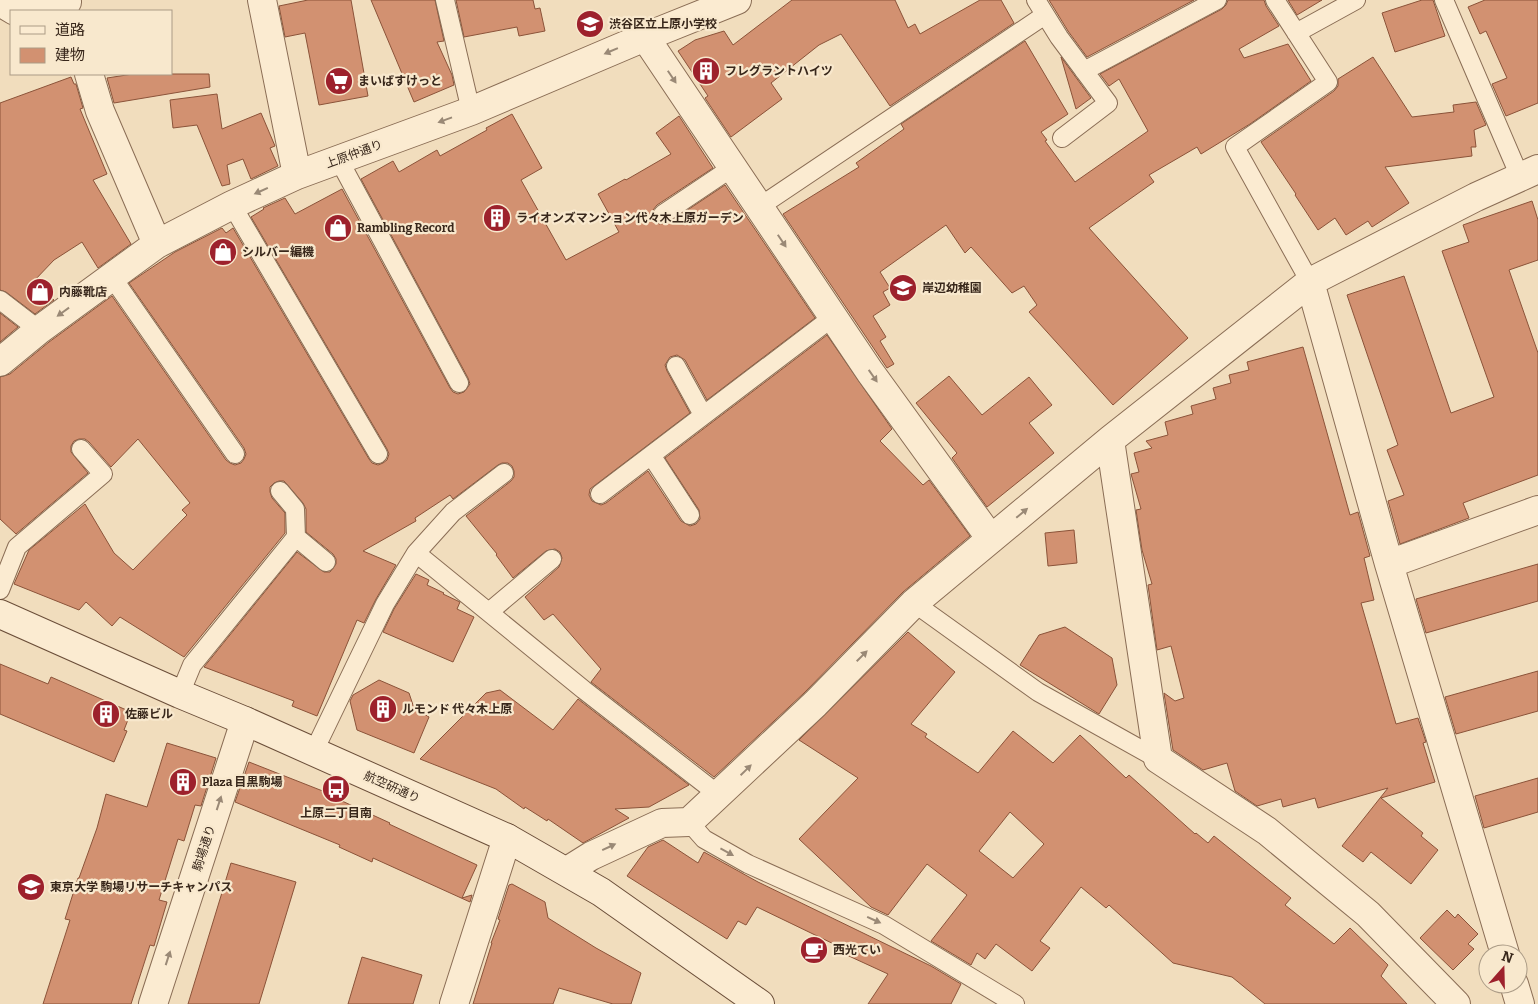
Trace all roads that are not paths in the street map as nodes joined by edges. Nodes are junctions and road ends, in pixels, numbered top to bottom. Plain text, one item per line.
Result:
1 (262, 0) edge
2 (445, 0) edge
3 (737, 0) edge
4 (1217, 0) edge
5 (1275, 0) edge
6 (1356, 0) edge
7 (1444, 0) edge
8 (0, 2) edge
9 (67, 4) edge
10 (1040, 7) edge
11 (13, 10) edge
12 (35, 10) edge
13 (1296, 33) junction
14 (645, 37) junction
15 (1084, 71) junction
16 (89, 75) edge
17 (471, 111) junction
18 (1062, 138) dead end
19 (339, 160) junction
20 (733, 167) junction
21 (1529, 173) edge
22 (297, 175) junction
23 (232, 204) junction
24 (759, 207) junction
25 (662, 214) dead end
26 (157, 244) junction
27 (112, 277) junction
28 (1310, 282) junction
29 (0, 300) edge
30 (833, 317) junction
31 (39, 330) junction
32 (0, 362) edge
33 (676, 366) dead end
34 (459, 384) dead end
35 (703, 415) junction
36 (1110, 440) junction
37 (81, 449) dead end
38 (235, 454) dead end
39 (378, 454) dead end
40 (651, 455) junction
41 (504, 473) dead end
42 (280, 492) dead end
43 (600, 494) dead end
44 (1538, 510) edge
45 (690, 515) dead end
46 (296, 537) junction
47 (991, 539) junction
48 (416, 553) junction
49 (552, 559) dead end
50 (326, 562) dead end
51 (1390, 564) junction
52 (0, 590) edge
53 (914, 603) junction
54 (489, 612) junction
55 (0, 614) edge
56 (180, 694) junction
57 (245, 721) junction
58 (314, 751) junction
59 (1158, 759) junction
60 (719, 795) junction
61 (689, 822) junction
62 (507, 838) junction
63 (567, 871) junction
64 (1502, 944) edge
65 (153, 1004) edge
66 (454, 1004) edge
67 (760, 1004) edge
68 (1016, 1004) edge
69 (1456, 1004) edge

1 - 22 street
2 - 17 lane
3 - 14 street, 上原仲通り
4 - 15 lane
5 - 13 lane
6 - 13 lane
7 - 21 lane
8 - 11 street
9 - 12 street
10 - 15 lane
10 - 24 lane
13 - 28 lane
14 -> 17 street, 上原仲通り
14 -> 20 street
15 - 18 lane
16 - 26 street
17 -> 19 street, 上原仲通り
19 - 22 street, 上原仲通り
19 - 34 lane
20 - 24 street
20 - 25 lane
21 - 28 street
22 -> 23 street, 上原仲通り
23 - 26 street, 上原仲通り
23 - 39 lane
24 -> 30 street
26 - 27 street, 上原仲通り
27 -> 31 street, 上原仲通り
27 - 38 lane
28 - 36 street
28 - 51 street
29 - 31 lane
30 - 35 lane
30 -> 47 street
31 - 32 street, 上原仲通り
33 - 35 lane
35 - 40 lane
47 -> 36 street
36 - 59 street
37 - 52 lane
40 - 43 lane
40 - 45 lane
41 - 48 lane
42 - 46 lane
44 - 51 street
46 - 50 lane
46 - 56 lane
47 - 53 street
48 - 54 lane
48 - 58 lane
49 - 54 lane
51 - 64 street
53 - 59 lane
60 -> 53 street
54 - 60 lane
55 - 56 street, 航空研通り
56 - 57 street, 航空研通り
57 - 58 street, 航空研通り
65 -> 57 street, 駒場通り
58 - 62 street, 航空研通り
59 - 69 street
60 - 61 street
63 -> 61 street
61 -> 68 lane
62 - 63 street, 航空研通り
62 - 66 street
63 - 67 street, 航空研通り

